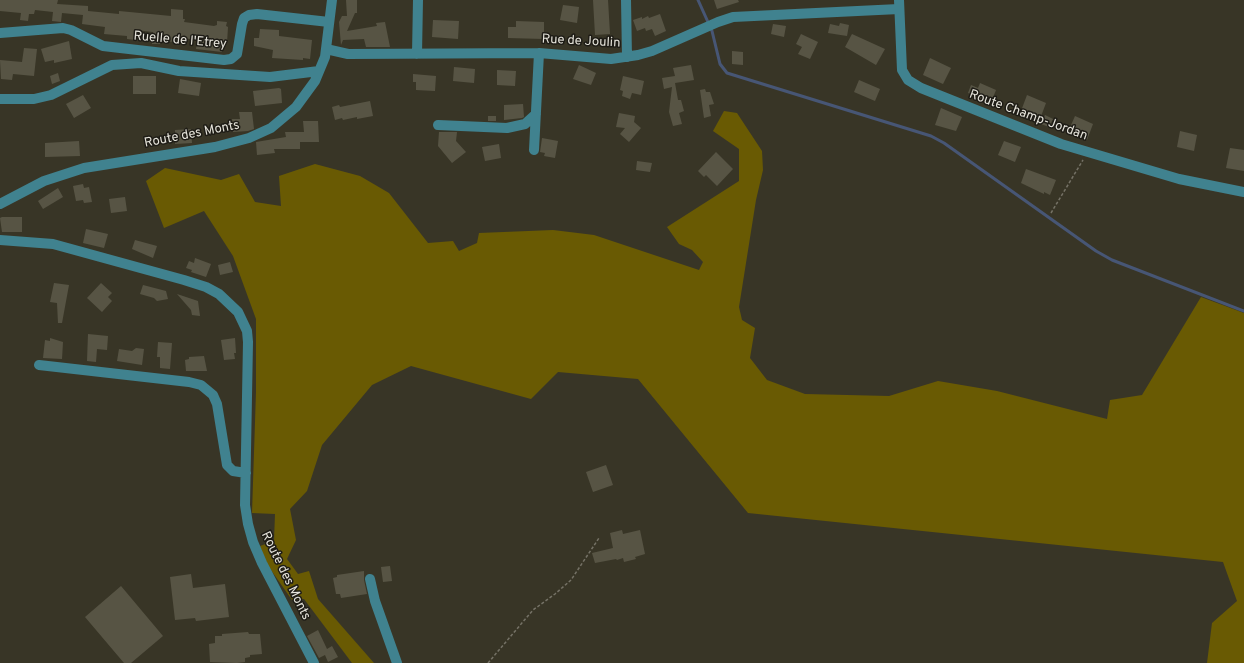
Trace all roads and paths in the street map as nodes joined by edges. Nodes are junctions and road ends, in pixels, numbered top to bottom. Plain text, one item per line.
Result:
1 (332, 0) edge
2 (418, 0) edge
3 (626, 0) edge
4 (899, 5) edge
5 (329, 22) junction
6 (0, 34) edge
7 (326, 50) junction
8 (539, 53) junction
9 (417, 54) junction
10 (627, 57) junction
11 (319, 71) junction
12 (0, 99) edge
13 (536, 114) junction
14 (438, 125) dead end
15 (534, 150) dead end
16 (1088, 152) junction
17 (1244, 192) edge
18 (0, 204) edge
19 (1051, 213) dead end
20 (0, 240) edge
21 (39, 365) dead end
22 (246, 473) junction
23 (599, 538) dead end
24 (370, 579) dead end
25 (314, 663) edge
26 (398, 663) edge
27 (488, 663) edge

1 - 5 street, Route des Monts
2 - 9 street
3 - 10 street
4 - 10 street, Rue de Joulin
4 - 16 street, Route Champ-Jordan
5 - 6 street, Ruelle de l'Etrey
5 - 7 street, Route des Monts
7 - 9 street, Rue de Joulin
7 - 11 street, Route des Monts
8 - 9 street, Rue de Joulin
8 - 10 street, Rue de Joulin
8 - 13 street
11 - 12 street
11 - 18 street, Route des Monts
13 - 14 street
13 - 15 street
16 - 17 street, Route Champ-Jordan
16 - 19 path
20 - 22 street, Route des Monts
21 - 22 street
22 - 25 street, Route des Monts
23 - 27 path
24 - 26 street

